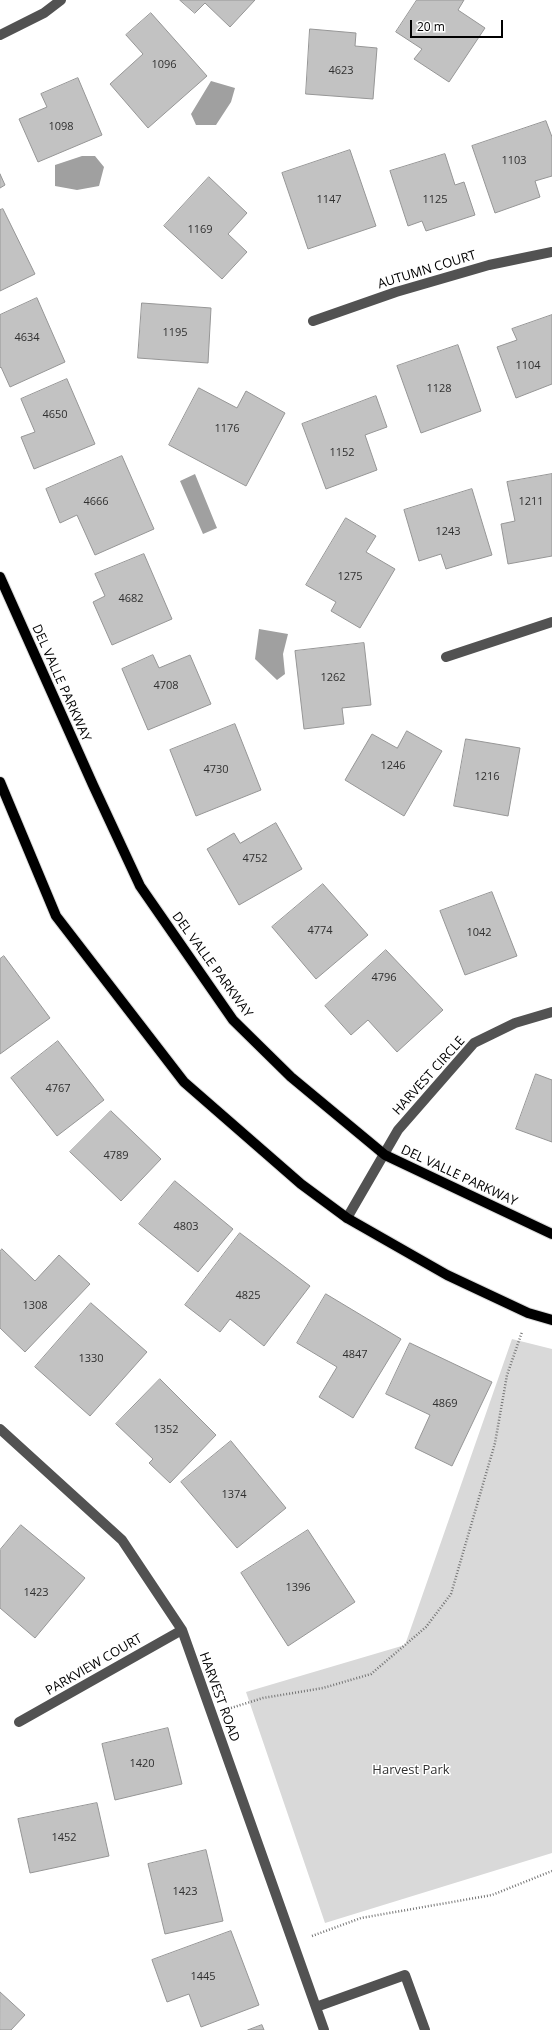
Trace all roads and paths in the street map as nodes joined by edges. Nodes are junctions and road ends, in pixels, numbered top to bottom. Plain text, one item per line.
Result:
1 (61, 0) edge
2 (0, 35) edge
3 (552, 252) edge
4 (313, 321) dead end
5 (0, 577) edge
6 (552, 622) edge
7 (446, 657) dead end
8 (0, 782) edge
9 (552, 1012) edge
10 (385, 1155) junction
11 (347, 1218) junction
12 (552, 1234) edge
13 (528, 1313) junction
14 (552, 1320) edge
15 (0, 1428) edge
16 (182, 1630) junction
17 (211, 1714) junction
18 (19, 1722) dead end
19 (552, 1871) edge
20 (293, 1943) junction
21 (316, 2007) junction
22 (324, 2030) edge
23 (425, 2030) edge

1 - 2 street
3 - 4 street, AUTUMN COURT
5 - 10 main road, DEL VALLE PARKWAY
6 - 7 street
8 - 11 main road
9 - 10 street, HARVEST CIRCLE
10 - 11 street, HARVEST CIRCLE
10 - 12 main road, DEL VALLE PARKWAY
11 - 13 main road
13 - 14 main road
13 - 17 path
15 - 16 street, HARVEST ROAD
16 - 17 street, HARVEST ROAD
16 - 18 street, PARKVIEW COURT
17 - 20 street, HARVEST ROAD
19 - 20 path
20 - 21 street, HARVEST ROAD
21 - 22 street, HARVEST ROAD
21 - 23 street

